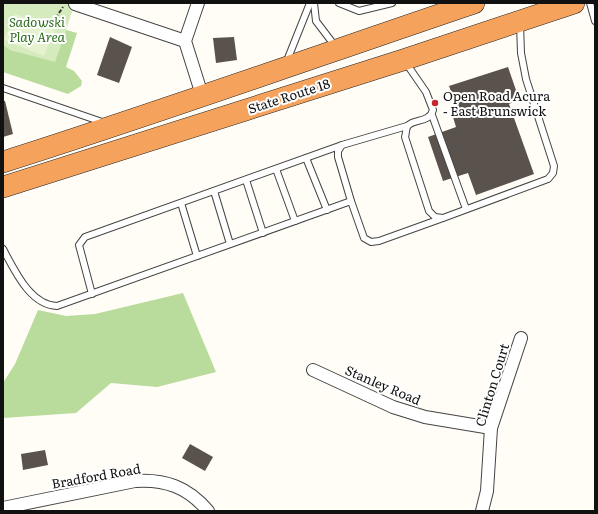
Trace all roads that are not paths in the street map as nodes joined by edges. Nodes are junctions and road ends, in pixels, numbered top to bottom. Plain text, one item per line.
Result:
1 (198, 3) edge
2 (310, 3) edge
3 (314, 3) edge
4 (339, 3) edge
5 (392, 3) edge
6 (472, 3) edge
7 (574, 3) edge
8 (590, 3) edge
9 (70, 4) edge
10 (520, 20) junction
11 (595, 21) edge
12 (185, 41) junction
13 (337, 49) junction
14 (404, 60) junction
15 (284, 67) junction
16 (3, 88) edge
17 (202, 95) junction
18 (432, 114) junction
19 (116, 126) junction
20 (407, 126) junction
21 (342, 145) junction
22 (306, 158) junction
23 (3, 162) edge
24 (276, 169) junction
25 (246, 180) junction
26 (3, 187) edge
27 (214, 191) junction
28 (351, 201) junction
29 (181, 203) junction
30 (466, 209) junction
31 (327, 210) junction
32 (442, 218) junction
33 (295, 221) junction
34 (263, 233) junction
35 (230, 244) junction
36 (3, 249) edge
37 (197, 256) junction
38 (92, 294) junction
39 (521, 338) dead end
40 (313, 370) dead end
41 (491, 428) junction
42 (7, 508) edge
43 (208, 511) edge
44 (482, 511) edge

1 - 12 street
2 - 15 lane
3 - 13 lane
4 - 5 lane
6 - 13 highway
7 - 10 highway, State Route 18
8 - 11 lane
9 - 12 street
10 - 14 highway, State Route 18
10 - 30 lane
12 - 17 street
13 - 15 highway
14 - 18 lane
14 - 26 highway, State Route 18
15 - 17 highway
16 - 19 lane
17 - 19 highway
18 - 20 lane
18 - 30 lane
19 - 23 highway
20 - 21 lane
20 - 32 lane
21 - 22 lane
21 - 28 lane
22 - 24 lane
22 - 31 lane
24 - 25 lane
24 - 33 lane
25 - 27 lane
25 - 34 lane
27 - 29 lane
27 - 35 lane
28 - 31 lane
28 - 32 lane
29 - 37 lane
29 - 38 lane
30 - 32 lane
31 - 33 lane
33 - 34 lane
34 - 35 lane
35 - 37 lane
36 - 38 lane
37 - 38 lane
39 - 41 street, Clinton Court
40 - 41 street, Stanley Road
41 - 44 street, Clinton Court
42 - 43 street, Bradford Road

